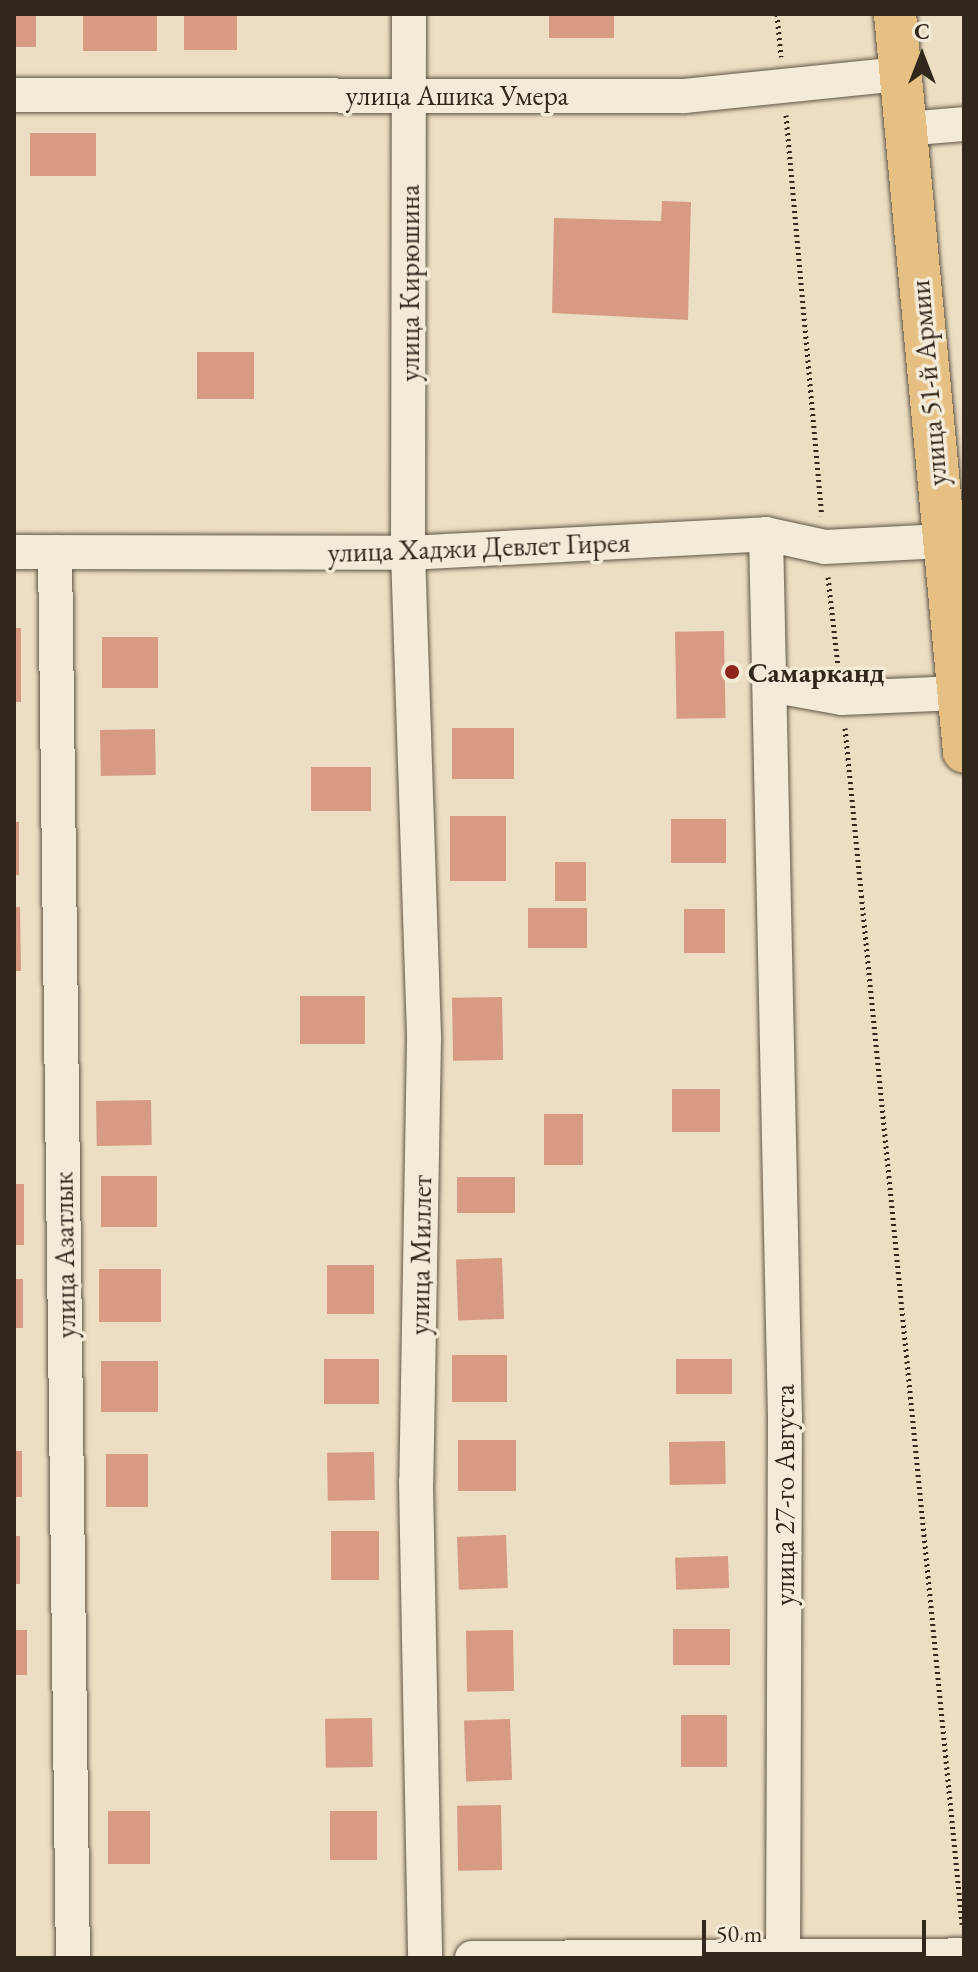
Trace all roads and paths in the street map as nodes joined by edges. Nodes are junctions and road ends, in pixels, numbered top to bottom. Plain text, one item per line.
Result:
1 (409, 14) edge
2 (777, 14) edge
3 (895, 14) edge
4 (899, 74) junction
5 (783, 88) junction
6 (14, 95) edge
7 (410, 95) junction
8 (964, 124) edge
9 (905, 129) junction
10 (766, 534) junction
11 (943, 541) junction
12 (825, 547) junction
13 (14, 552) edge
14 (55, 552) junction
15 (408, 553) junction
16 (770, 685) junction
17 (958, 693) junction
18 (842, 698) junction
19 (964, 752) edge
20 (964, 1943) edge
21 (964, 1955) edge
22 (783, 1957) edge
23 (73, 1958) edge
24 (425, 1958) edge
25 (472, 1958) edge

1 - 7 street, улица Кирюшина
2 - 5 path
3 - 4 main road, улица 51-й Армии
4 - 5 street, улица Ашика Умера
4 - 9 main road, улица 51-й Армии
5 - 7 street, улица Ашика Умера
5 - 12 path
6 - 7 street, улица Ашика Умера
7 - 15 street, улица Кирюшина
8 - 9 street
9 - 11 main road, улица 51-й Армии
10 - 12 street, улица Хаджи Девлет Гирея
10 - 15 street, улица Хаджи Девлет Гирея
10 - 16 street, улица 27-го Августа
11 - 12 street, улица Хаджи Девлет Гирея
11 - 17 main road, улица 51-й Армии
12 - 18 path
13 - 14 street, улица Хаджи Девлет Гирея
14 - 15 street, улица Хаджи Девлет Гирея
14 - 23 street, улица Азатлык
15 - 24 street, улица Миллет
16 - 18 street
16 - 22 street, улица 27-го Августа
17 - 18 street
17 - 19 main road, улица 51-й Армии
18 - 20 path
21 - 22 street
22 - 25 street

